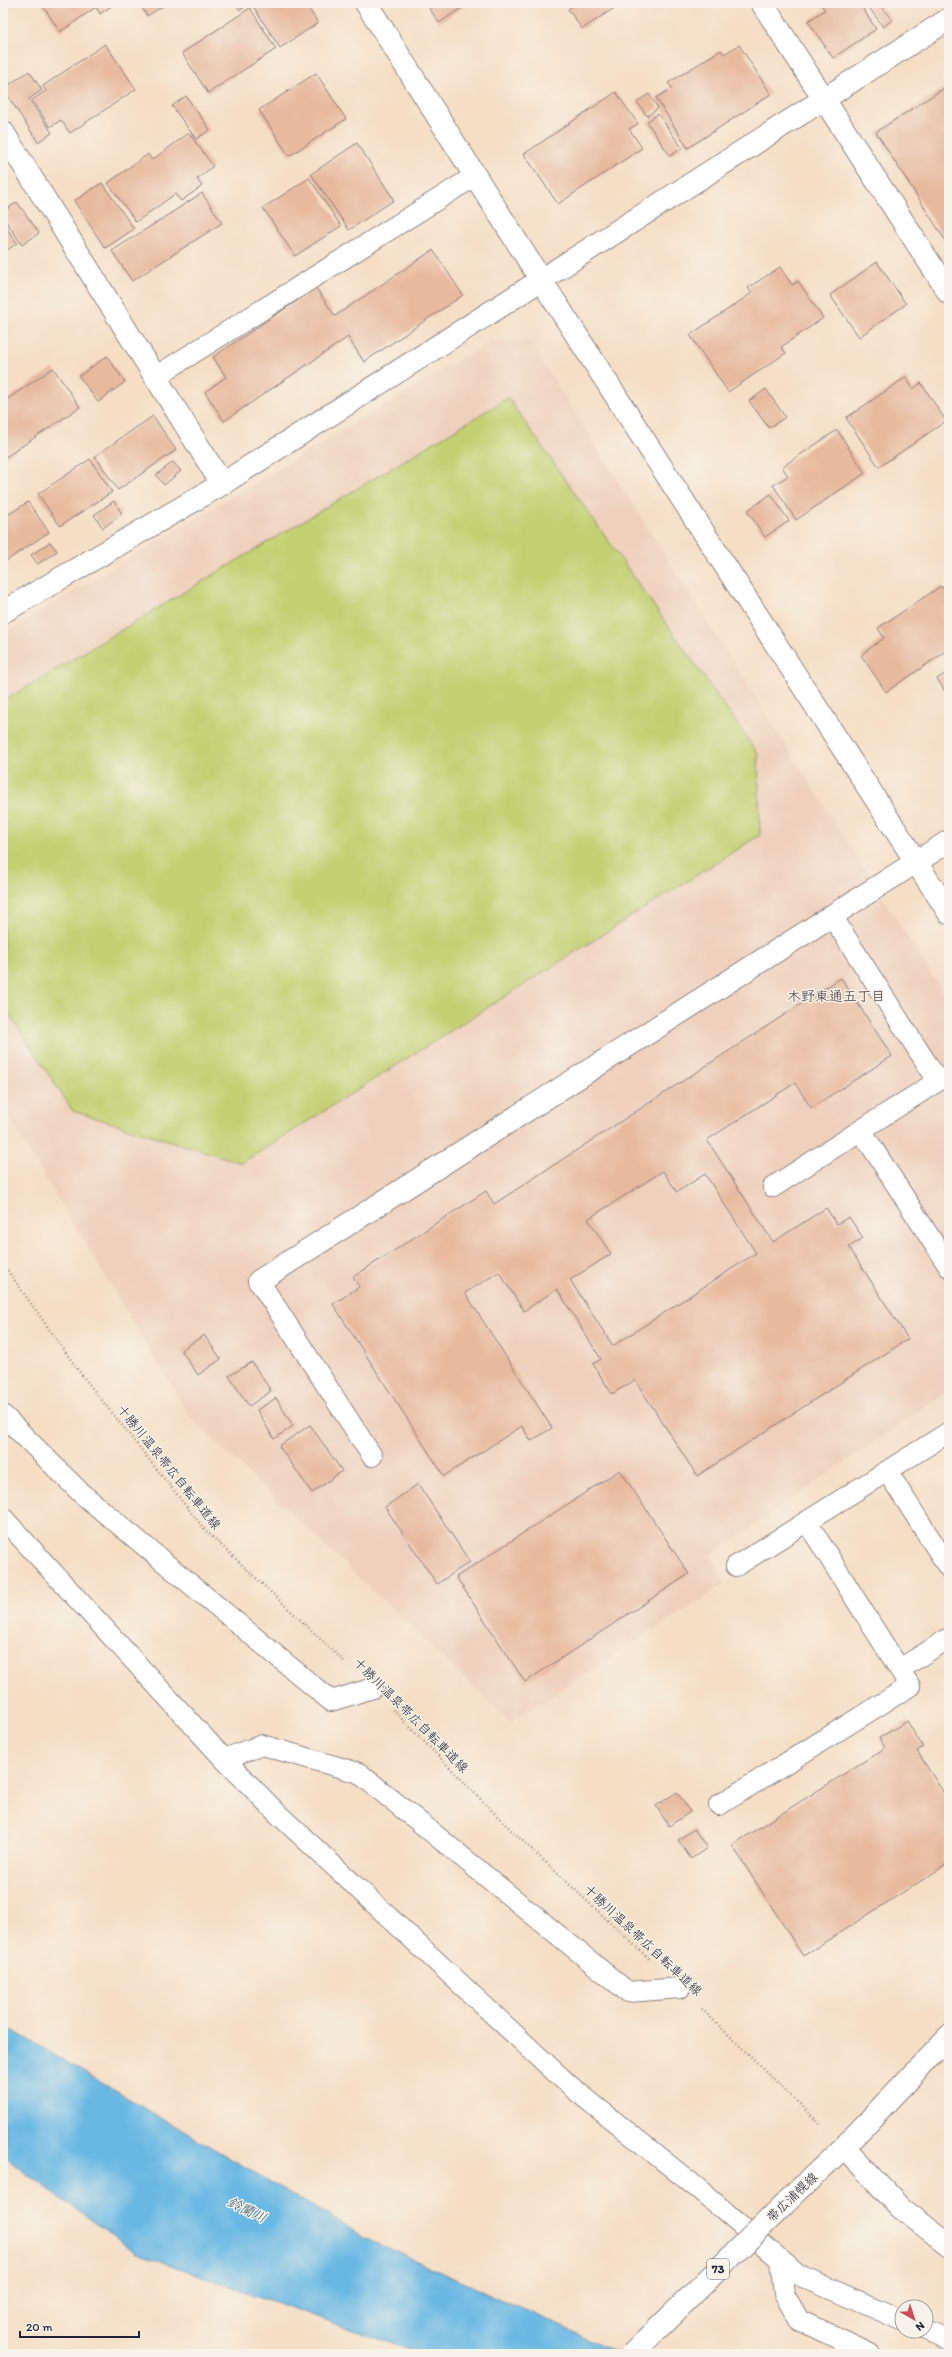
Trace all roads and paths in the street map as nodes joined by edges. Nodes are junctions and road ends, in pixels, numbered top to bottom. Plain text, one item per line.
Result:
1 (366, 3) edge
2 (762, 3) edge
3 (949, 19) edge
4 (823, 99) junction
5 (3, 132) edge
6 (475, 176) junction
7 (541, 280) junction
8 (949, 293) edge
9 (155, 377) junction
10 (222, 484) junction
11 (3, 612) edge
12 (949, 841) edge
13 (916, 862) junction
14 (949, 913) edge
15 (832, 916) junction
16 (862, 1130) junction
17 (773, 1187) dead end
18 (3, 1264) edge
19 (949, 1267) edge
20 (260, 1281) joint
21 (3, 1415) edge
22 (949, 1432) edge
23 (372, 1456) dead end
24 (887, 1471) junction
25 (3, 1518) edge
26 (807, 1522) junction
27 (736, 1566) dead end
28 (949, 1568) edge
29 (949, 1638) edge
30 (900, 1669) junction
31 (373, 1688) junction
32 (224, 1759) junction
33 (719, 1805) dead end
34 (680, 1988) junction
35 (949, 2036) edge
36 (844, 2147) junction
37 (949, 2245) edge
38 (780, 2261) junction
39 (894, 2317) edge
40 (934, 2333) edge
41 (949, 2340) edge
42 (632, 2354) edge
43 (870, 2354) edge

1 - 6 street
2 - 4 street
3 - 4 street
4 - 7 street
4 - 8 street
5 - 9 street
6 - 7 street
6 - 9 lane
7 - 10 street
7 - 13 street
9 - 10 street
10 - 11 street
12 - 13 street
13 - 14 street
13 - 15 street
15 - 16 lane
15 - 20 street
16 - 17 lane
16 - 19 lane
18 - 31 path, 十勝川温泉帯広自転車道線
20 - 23 lane
21 - 31 lane
22 - 24 lane
24 - 26 lane
24 - 28 lane
25 - 32 lane
26 - 27 lane
26 - 30 lane
29 - 30 lane
30 - 33 lane
31 - 34 path, 十勝川温泉帯広自転車道線
32 - 34 lane
32 - 38 lane
34 - 36 path, 十勝川温泉帯広自転車道線
35 - 36 street, 帯広浦幌線 / 73
36 - 37 street
36 - 42 street, 帯広浦幌線 / 73, bridge
38 - 39 lane
38 - 43 lane
40 - 41 lane

